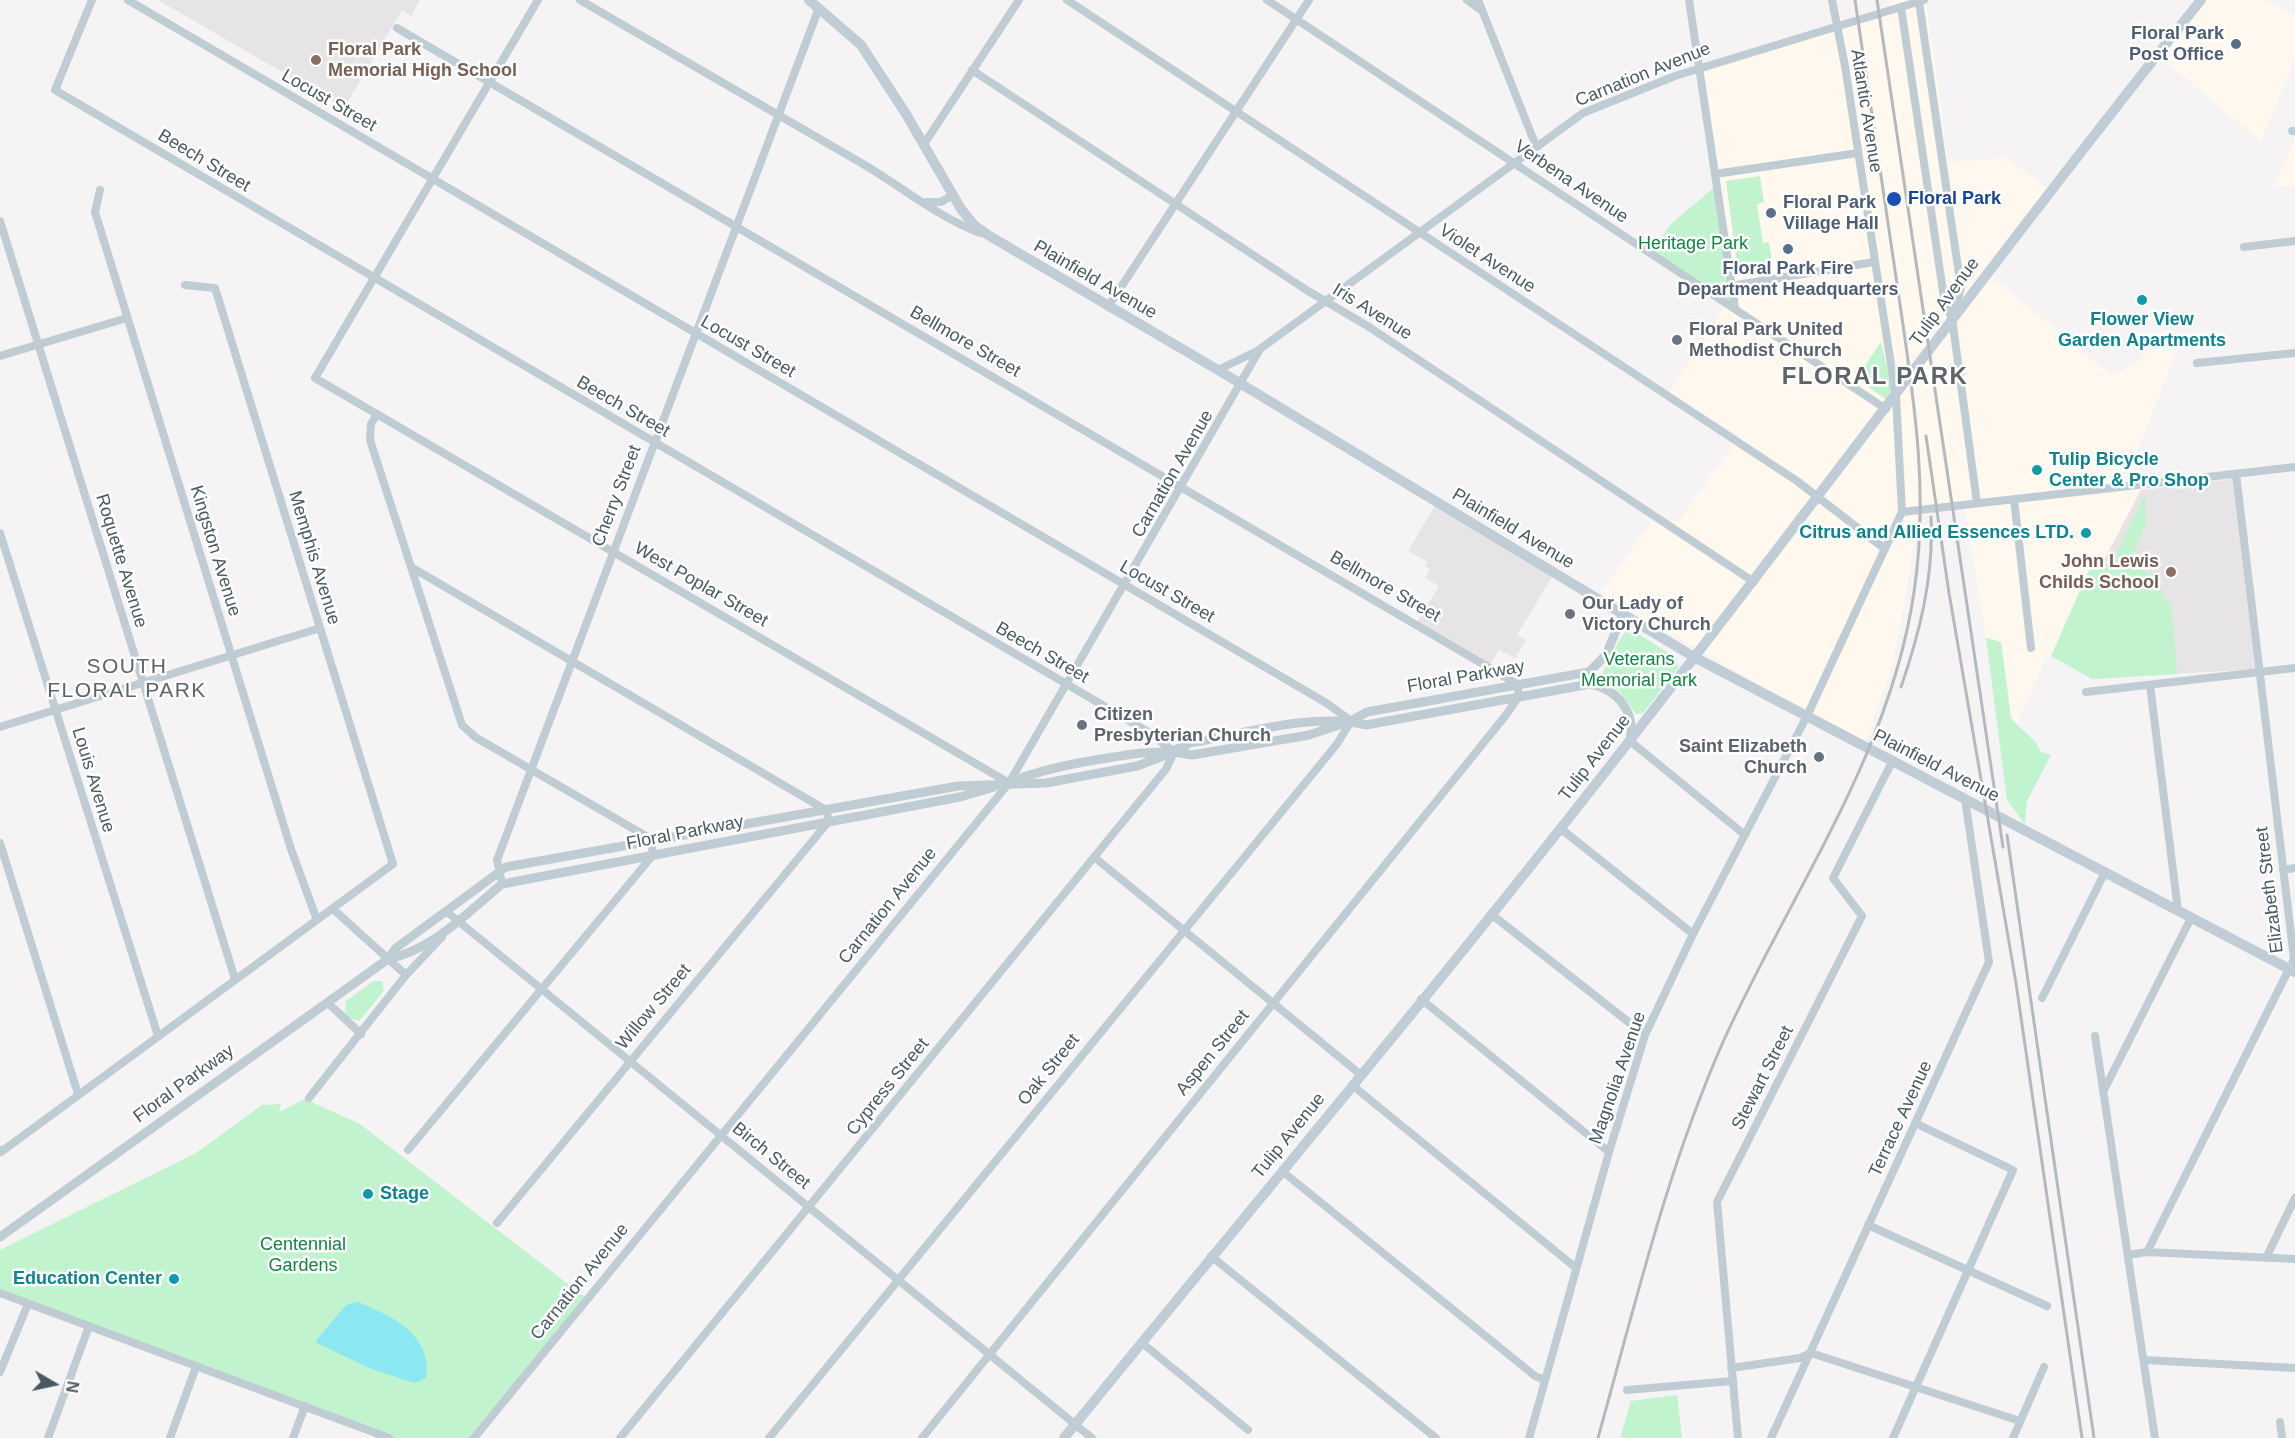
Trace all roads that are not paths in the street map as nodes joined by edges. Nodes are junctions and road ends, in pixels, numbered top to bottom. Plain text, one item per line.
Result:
1 (92, 0) edge
2 (128, 0) edge
3 (538, 0) edge
4 (580, 0) edge
5 (809, 0) edge
6 (1019, 0) edge
7 (1067, 0) edge
8 (1268, 0) edge
9 (1309, 0) edge
10 (1467, 0) edge
11 (1478, 0) edge
12 (1689, 0) edge
13 (1832, 0) edge
14 (2201, 0) edge
15 (1922, 1) edge
16 (1901, 7) junction
17 (819, 8) junction
18 (1481, 10) junction
19 (1297, 19) junction
20 (1836, 25) junction
21 (397, 27) dead end
22 (1699, 68) junction
23 (972, 70) junction
24 (490, 81) junction
25 (1236, 112) junction
26 (776, 115) junction
27 (924, 144) junction
28 (1536, 146) junction
29 (1858, 153) junction
30 (1514, 162) junction
31 (1715, 174) junction
32 (432, 179) junction
33 (100, 190) dead end
34 (953, 195) junction
35 (926, 202) junction
36 (1175, 204) junction
37 (0, 221) edge
38 (735, 224) junction
39 (1418, 232) junction
40 (988, 236) junction
41 (2295, 241) edge
42 (2244, 247) dead end
43 (1874, 262) junction
44 (373, 278) junction
45 (185, 285) dead end
46 (1731, 286) junction
47 (1326, 300) junction
48 (1108, 307) junction
49 (1735, 308) junction
50 (127, 318) junction
51 (1952, 318) junction
52 (694, 333) junction
53 (39, 344) junction
54 (1260, 349) junction
55 (2295, 353) edge
56 (0, 356) edge
57 (2197, 363) dead end
58 (1218, 370) junction
59 (1240, 385) junction
60 (1896, 398) junction
61 (1886, 409) junction
62 (377, 414) junction
63 (653, 442) junction
64 (2295, 467) edge
65 (2236, 474) junction
66 (1182, 486) junction
67 (1818, 498) junction
68 (2014, 499) junction
69 (1977, 503) junction
70 (1902, 512) junction
71 (0, 533) edge
72 (1885, 549) junction
73 (613, 551) junction
74 (411, 567) junction
75 (1754, 582) junction
76 (1125, 585) junction
77 (1623, 614) junction
78 (320, 628) junction
79 (2031, 648) dead end
80 (231, 655) junction
81 (1694, 657) junction
82 (571, 661) junction
83 (2295, 668) edge
84 (1589, 672) junction
85 (2259, 672) junction
86 (144, 683) junction
87 (1067, 684) junction
88 (1517, 684) junction
89 (1590, 684) junction
90 (2150, 685) junction
91 (2086, 692) dead end
92 (1519, 696) junction
93 (1425, 700) junction
94 (56, 710) junction
95 (1427, 713) junction
96 (1807, 716) junction
97 (1351, 721) junction
98 (0, 727) edge
99 (1248, 733) junction
100 (1630, 741) junction
101 (1250, 745) junction
102 (1174, 752) junction
103 (1093, 761) junction
104 (1892, 762) junction
105 (531, 770) junction
106 (1095, 774) junction
107 (1009, 783) junction
108 (903, 795) junction
109 (1965, 799) junction
110 (905, 807) junction
111 (826, 810) junction
112 (829, 821) junction
113 (724, 828) junction
114 (1560, 828) junction
115 (1745, 835) junction
116 (651, 839) junction
117 (726, 842) junction
118 (0, 843) edge
119 (653, 855) junction
120 (1094, 857) junction
121 (2295, 868) edge
122 (2283, 870) junction
123 (499, 871) junction
124 (2105, 872) junction
125 (502, 884) junction
126 (333, 909) junction
127 (2178, 910) junction
128 (447, 912) junction
129 (1491, 914) junction
130 (2192, 918) junction
131 (316, 920) junction
132 (458, 921) junction
133 (450, 929) junction
134 (1183, 930) junction
135 (1693, 934) junction
136 (388, 959) junction
137 (2292, 970) edge
138 (406, 975) junction
139 (235, 979) junction
140 (542, 988) junction
141 (2042, 998) dead end
142 (1421, 999) junction
143 (1274, 1002) junction
144 (328, 1003) junction
145 (361, 1035) junction
146 (1645, 1035) junction
147 (158, 1036) junction
148 (2095, 1036) dead end
149 (630, 1060) junction
150 (1360, 1074) junction
151 (1352, 1085) junction
152 (2104, 1092) junction
153 (78, 1094) junction
154 (309, 1098) dead end
155 (1915, 1124) junction
156 (720, 1134) junction
157 (0, 1150) edge
158 (408, 1150) dead end
159 (1609, 1152) junction
160 (1282, 1171) junction
161 (2295, 1197) edge
162 (810, 1207) junction
163 (497, 1223) dead end
164 (1868, 1225) junction
165 (0, 1237) edge
166 (2147, 1252) junction
167 (2128, 1255) junction
168 (1212, 1256) junction
169 (2266, 1258) junction
170 (2295, 1259) edge
171 (1576, 1268) junction
172 (1968, 1270) junction
173 (898, 1279) junction
174 (0, 1293) edge
175 (28, 1304) junction
176 (2047, 1306) dead end
177 (89, 1326) junction
178 (1142, 1342) junction
179 (1811, 1353) junction
180 (990, 1354) junction
181 (2144, 1360) junction
182 (196, 1367) junction
183 (2044, 1367) dead end
184 (1731, 1368) junction
185 (2295, 1368) edge
186 (0, 1372) edge
187 (1545, 1380) junction
188 (1732, 1381) junction
189 (1916, 1387) junction
190 (1627, 1390) dead end
191 (304, 1406) junction
192 (2020, 1421) junction
193 (2280, 1422) dead end
194 (1075, 1424) junction
195 (1248, 1430) dead end
196 (48, 1438) edge
197 (170, 1438) edge
198 (293, 1438) edge
199 (389, 1438) edge
200 (474, 1438) edge
201 (620, 1438) edge
202 (769, 1438) edge
203 (922, 1438) edge
204 (1064, 1438) edge
205 (1092, 1438) edge
206 (1436, 1438) edge
207 (1529, 1438) edge
208 (1738, 1438) edge
209 (1772, 1438) edge
210 (1893, 1438) edge
211 (2013, 1438) edge
212 (2155, 1438) edge
213 (2282, 1438) edge

1 - 44 street, Beech Street
2 - 32 street, Locust Street
3 - 24 street
4 - 26 street
5 - 17 main road, Plainfield Avenue
6 - 23 street
7 - 25 street, Violet Avenue
8 - 19 street, Verbena Avenue
9 - 19 street
10 - 18 street
11 - 18 street
12 - 22 street
13 - 20 street, Atlantic Avenue
14 - 51 main road, Tulip Avenue
15 - 16 street, Carnation Avenue
15 - 51 street
16 - 20 street, Carnation Avenue
16 - 51 street
17 - 26 street, Cherry Street
17 - 27 main road, Plainfield Avenue
18 - 28 street
19 - 25 street
19 - 30 street, Verbena Avenue
20 - 22 street, Carnation Avenue
20 - 29 street, Atlantic Avenue
21 - 24 street, Bellmore Street
22 - 28 street, Carnation Avenue
22 - 31 street
23 - 27 street
23 - 36 street, Iris Avenue
24 - 32 street
24 - 38 street, Bellmore Street
25 - 36 street
25 - 39 street, Violet Avenue
26 - 35 street
26 - 38 street, Cherry Street
27 - 34 main road, Plainfield Avenue
28 - 30 street, Carnation Avenue
29 - 31 street
29 - 43 street, Atlantic Avenue
30 - 39 street, Carnation Avenue
30 - 49 street, Verbena Avenue
31 - 46 street
32 - 44 street
32 - 52 street, Locust Street
33 - 50 street, Kingston Avenue
34 - 35 street
34 - 40 main road, Plainfield Avenue
35 - 40 street
36 - 47 street, Iris Avenue
36 - 48 street
37 - 53 street, Roquette Avenue
38 - 52 street, Cherry Street
38 - 66 street, Bellmore Street
39 - 47 street, Carnation Avenue
39 - 67 street, Violet Avenue
40 - 48 main road, Plainfield Avenue
41 - 42 street
43 - 46 street
43 - 60 street, Atlantic Avenue
44 - 62 street, West Poplar Street
44 - 63 street, Beech Street
45 - 78 street, Memphis Avenue
46 - 49 street
47 - 54 street, Carnation Avenue
47 - 75 street, Iris Avenue
48 - 58 main road, Plainfield Avenue
49 - 61 street, Verbena Avenue
50 - 53 street
50 - 80 street, Kingston Avenue
51 - 60 main road, Tulip Avenue
51 - 69 street
52 - 63 street, Cherry Street
52 - 76 street, Locust Street
53 - 56 street
53 - 86 street, Roquette Avenue
54 - 58 street, Carnation Avenue
54 - 59 street, Carnation Avenue
55 - 57 street
58 - 59 main road, Plainfield Avenue
59 - 66 street, Carnation Avenue
59 - 77 main road, Plainfield Avenue
60 - 61 main road, Tulip Avenue
60 - 70 street, Atlantic Avenue
61 - 67 main road, Tulip Avenue
62 - 73 street, West Poplar Street
62 - 74 street
63 - 73 street, Cherry Street
63 - 87 street, Beech Street
64 - 65 street
65 - 68 street
65 - 85 street, Elizabeth Street
66 - 76 street, Carnation Avenue
66 - 88 street, Bellmore Street
67 - 72 street, Violet Avenue
67 - 75 main road, Tulip Avenue
68 - 69 street
68 - 79 street
69 - 70 street
70 - 72 street, Magnolia Avenue
71 - 94 street, Louis Avenue
72 - 96 street, Magnolia Avenue
73 - 82 street, Cherry Street
73 - 107 street, West Poplar Street
74 - 82 street
74 - 105 street
75 - 81 main road, Tulip Avenue
76 - 87 street, Carnation Avenue
76 - 97 street, Locust Street
77 - 81 main road, Plainfield Avenue
77 - 84 street
78 - 80 street
78 - 126 street, Memphis Avenue
80 - 86 street
80 - 131 street, Kingston Avenue
81 - 96 main road, Plainfield Avenue
81 - 100 main road, Tulip Avenue
82 - 105 street, Cherry Street
82 - 111 street
83 - 85 street
84 - 88 street, Floral Parkway
84 - 89 street
85 - 90 street
85 - 122 street, Elizabeth Street
86 - 94 street
86 - 139 street, Roquette Avenue
87 - 102 street, Beech Street
87 - 107 street, Carnation Avenue
88 - 92 street
88 - 93 street, Floral Parkway
89 - 92 street, Floral Parkway
89 - 100 street
90 - 91 street
90 - 127 street
92 - 95 street, Floral Parkway
92 - 143 street, Aspen Street
93 - 95 street
93 - 97 street, Floral Parkway
94 - 98 street
94 - 147 street, Louis Avenue
95 - 97 street, Floral Parkway
96 - 104 main road, Plainfield Avenue
96 - 115 street, Magnolia Avenue
97 - 99 street, Floral Parkway
97 - 101 street, Floral Parkway
97 - 134 street, Oak Street
99 - 101 street
99 - 102 street, Floral Parkway
100 - 114 main road, Tulip Avenue
100 - 115 street
101 - 102 street, Floral Parkway
102 - 103 street, Floral Parkway
102 - 106 street, Floral Parkway
102 - 120 street, Cypress Street
103 - 106 street
103 - 107 street, Floral Parkway
104 - 109 main road, Plainfield Avenue
104 - 184 street, Stewart Street
105 - 116 street
105 - 123 street, Cherry Street
106 - 107 street, Floral Parkway
107 - 108 street, Floral Parkway
107 - 110 street, Floral Parkway
107 - 156 street, Carnation Avenue
108 - 110 street
108 - 111 street, Floral Parkway
109 - 124 main road, Plainfield Avenue
109 - 155 street, Terrace Avenue
110 - 112 street, Floral Parkway
111 - 112 street
111 - 113 street, Floral Parkway
112 - 117 street, Floral Parkway
112 - 149 street, Willow Street
113 - 116 street, Floral Parkway
113 - 117 street
114 - 129 main road, Tulip Avenue
114 - 135 street
115 - 135 street, Magnolia Avenue
116 - 119 street
116 - 123 street, Floral Parkway
117 - 119 street, Floral Parkway
118 - 153 street
119 - 125 street, Floral Parkway
119 - 140 street
120 - 134 street
120 - 162 street, Cypress Street
121 - 122 street
122 - 137 street, Elizabeth Street
123 - 125 street
123 - 128 street, Floral Parkway
124 - 127 main road, Plainfield Avenue
124 - 141 street
125 - 132 street, Floral Parkway
126 - 131 street
126 - 136 street
127 - 130 main road, Plainfield Avenue
128 - 132 street, Birch Street
128 - 136 street, Floral Parkway
129 - 142 main road, Tulip Avenue
129 - 146 street
130 - 137 main road, Plainfield Avenue
130 - 152 street
131 - 139 street
132 - 133 street, Floral Parkway
132 - 140 street, Birch Street
133 - 136 street, Floral Parkway
133 - 138 street
134 - 143 street
134 - 173 street, Oak Street
135 - 146 street, Magnolia Avenue
136 - 138 street
136 - 144 street, Floral Parkway
137 - 166 street, Elizabeth Street
138 - 145 street
139 - 147 street
140 - 149 street, Birch Street
140 - 158 street
142 - 150 main road, Tulip Avenue
142 - 159 street
143 - 150 street
143 - 180 street, Aspen Street
144 - 145 street
144 - 165 street, Floral Parkway
145 - 154 street
146 - 159 street, Magnolia Avenue
147 - 153 street
148 - 152 street
149 - 156 street, Birch Street
149 - 163 street, Willow Street
150 - 151 main road, Tulip Avenue
151 - 160 main road, Tulip Avenue
151 - 171 street
152 - 167 street
153 - 157 street
155 - 164 street, Terrace Avenue
155 - 172 street
156 - 162 street, Birch Street
156 - 200 street, Carnation Avenue
159 - 171 street, Magnolia Avenue
160 - 168 main road, Tulip Avenue
160 - 187 street
161 - 169 street
162 - 173 street, Birch Street
162 - 201 street, Cypress Street
164 - 172 street
164 - 179 street, Terrace Avenue
166 - 167 street
166 - 169 street
167 - 181 street
168 - 178 main road, Tulip Avenue
168 - 206 street
169 - 170 street
171 - 187 street, Magnolia Avenue
172 - 176 street
172 - 189 street
173 - 180 street, Birch Street
173 - 202 street, Oak Street
174 - 175 street
175 - 177 street
175 - 186 street
177 - 182 street
177 - 196 street
178 - 194 main road, Tulip Avenue
178 - 195 street
179 - 184 street
179 - 189 street
179 - 209 street, Terrace Avenue
180 - 194 street, Birch Street
180 - 203 street, Aspen Street
181 - 185 street
181 - 212 street
182 - 191 street
182 - 197 street
183 - 192 street
184 - 188 street, Stewart Street
187 - 207 street, Magnolia Avenue
188 - 190 street
188 - 208 street, Stewart Street
189 - 192 street
189 - 210 street
191 - 198 street
191 - 199 street
192 - 211 street
193 - 213 street
194 - 204 main road, Tulip Avenue
194 - 205 street, Birch Street

